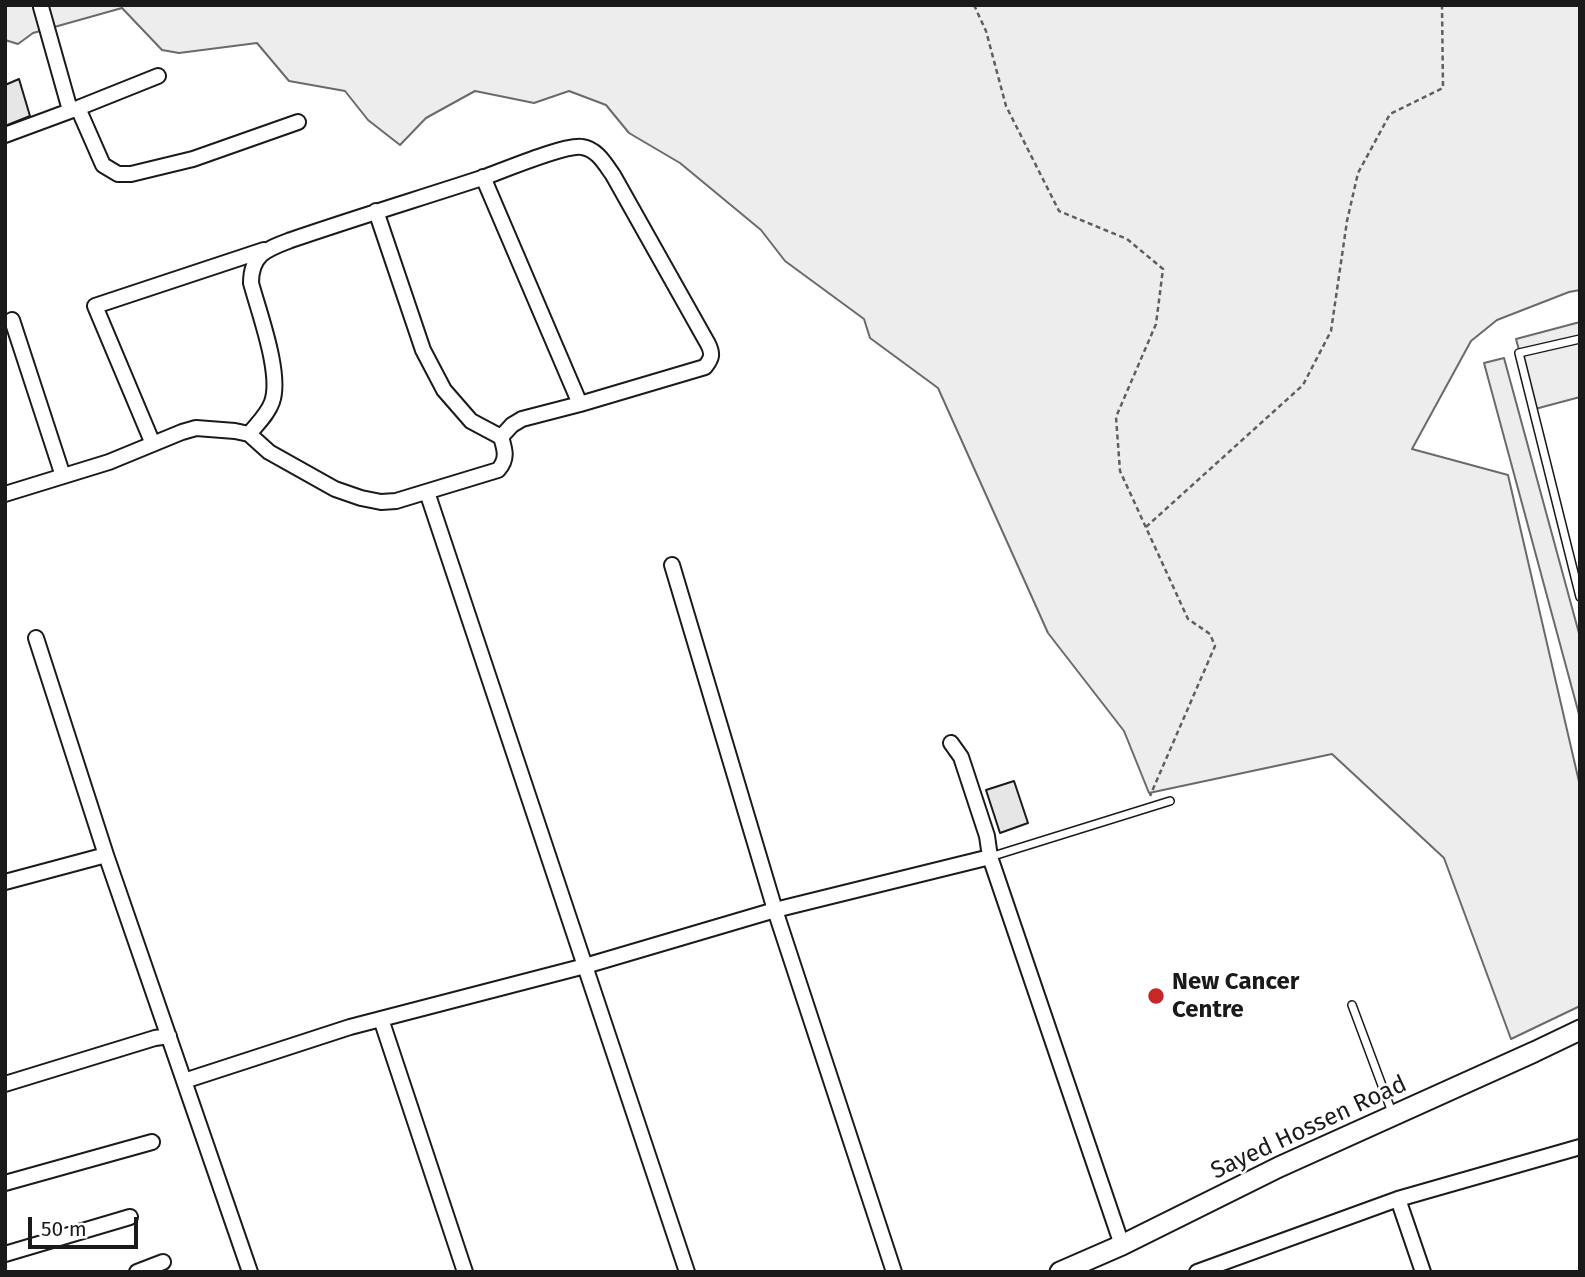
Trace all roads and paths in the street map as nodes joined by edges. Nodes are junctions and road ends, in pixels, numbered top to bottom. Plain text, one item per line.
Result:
1 (974, 5) edge
2 (1442, 5) edge
3 (41, 7) edge
4 (158, 76) dead end
5 (74, 109) junction
6 (298, 122) dead end
7 (5, 135) edge
8 (482, 177) junction
9 (376, 211) junction
10 (265, 250) junction
11 (12, 320) dead end
12 (1580, 339) edge
13 (580, 404) junction
14 (249, 434) junction
15 (500, 437) junction
16 (153, 444) junction
17 (63, 476) junction
18 (427, 492) junction
19 (5, 494) edge
20 (1146, 527) junction
21 (672, 565) dead end
22 (1580, 597) edge
23 (36, 638) dead end
24 (951, 743) dead end
25 (1170, 800) dead end
26 (1144, 809) junction
27 (106, 855) junction
28 (990, 857) junction
29 (5, 882) edge
30 (775, 910) junction
31 (585, 966) junction
32 (1352, 1005) dead end
33 (381, 1019) junction
34 (1580, 1030) edge
35 (169, 1036) junction
36 (184, 1081) junction
37 (5, 1084) edge
38 (1393, 1116) junction
39 (152, 1142) dead end
40 (1580, 1147) edge
41 (5, 1183) edge
42 (1398, 1199) junction
43 (130, 1217) dead end
44 (1122, 1245) junction
45 (5, 1254) edge
46 (163, 1262) dead end
47 (137, 1272) edge
48 (250, 1272) edge
49 (465, 1272) edge
50 (687, 1272) edge
51 (894, 1272) edge
52 (1060, 1272) edge
53 (1197, 1272) edge
54 (1423, 1272) edge

1 - 20 path
2 - 20 path
3 - 5 street
4 - 5 street
5 - 6 street
5 - 7 street
8 - 9 street
8 - 13 street
8 - 13 street
9 - 10 street
9 - 15 street
10 - 14 street
10 - 16 street
11 - 17 street
12 - 22 lane
13 - 15 street
14 - 16 street
14 - 18 street
15 - 18 street
16 - 17 street
17 - 19 street
18 - 31 street
20 - 26 path
21 - 30 street
23 - 27 street
24 - 28 street
25 - 26 lane
26 - 28 lane
27 - 29 street
27 - 35 street
28 - 30 street
28 - 44 street
30 - 31 street
30 - 51 street
31 - 33 street
31 - 50 street
32 - 38 lane
33 - 36 street
33 - 49 street
34 - 38 main road, Sayed Hossen Road
35 - 36 street
35 - 37 street
36 - 48 street
38 - 44 main road, Sayed Hossen Road
39 - 41 street
40 - 42 street
42 - 53 street
42 - 54 street
43 - 45 street
44 - 52 main road, Sayed Hossen Road
46 - 47 street

